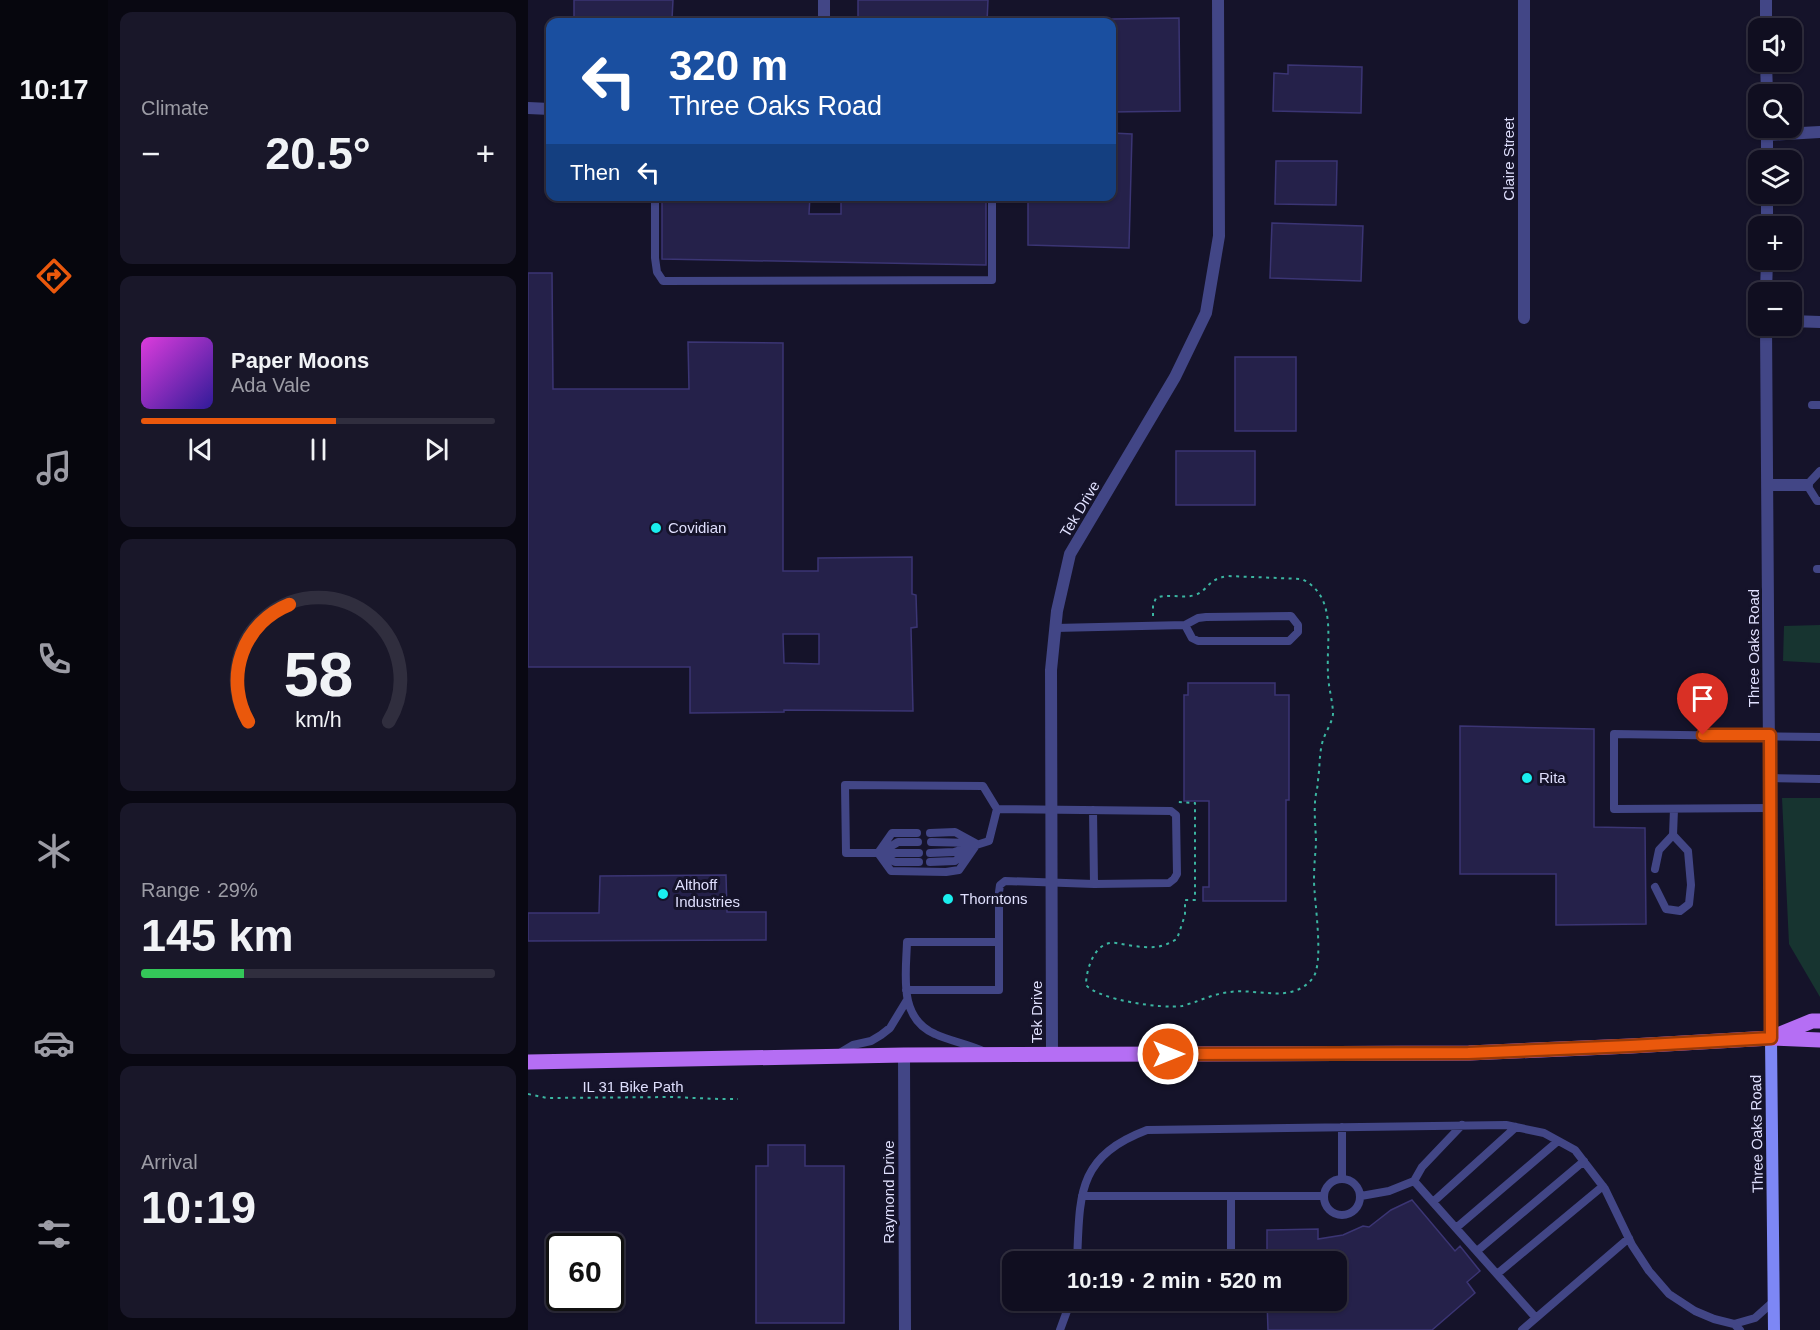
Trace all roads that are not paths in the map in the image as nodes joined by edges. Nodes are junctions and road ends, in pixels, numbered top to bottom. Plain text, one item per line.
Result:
1 (824, 0) edge
2 (1218, 0) edge
3 (1524, 0) edge
4 (1766, 0) edge
5 (824, 18) edge
6 (1766, 18) edge
7 (528, 108) edge
8 (546, 109) edge
9 (1802, 132) edge
10 (1820, 132) edge
11 (655, 201) edge
12 (992, 201) edge
13 (1524, 318) dead end
14 (1802, 321) edge
15 (1820, 322) edge
16 (1766, 336) edge
17 (1820, 471) edge
18 (1768, 485) junction
19 (1807, 485) junction
20 (1820, 501) edge
21 (1185, 626) junction
22 (1055, 628) junction
23 (1770, 735) junction
24 (1820, 737) edge
25 (1770, 778) junction
26 (1820, 779) edge
27 (1770, 808) junction
28 (997, 809) junction
29 (1674, 809) junction
30 (1051, 810) junction
31 (1093, 810) junction
32 (1673, 835) junction
33 (918, 837) dead end
34 (931, 837) dead end
35 (977, 844) junction
36 (878, 853) junction
37 (918, 853) dead end
38 (930, 853) dead end
39 (919, 862) dead end
40 (930, 862) dead end
41 (1654, 869) dead end
42 (1051, 884) junction
43 (1094, 884) junction
44 (1655, 887) dead end
45 (999, 942) junction
46 (906, 990) junction
47 (907, 1000) junction
48 (1820, 1021) edge
49 (1771, 1038) junction
50 (1820, 1040) edge
51 (904, 1055) junction
52 (990, 1055) junction
53 (1052, 1055) junction
54 (834, 1056) junction
55 (528, 1062) edge
56 (1462, 1125) junction
57 (1342, 1127) junction
58 (1516, 1127) junction
59 (1558, 1141) junction
60 (1584, 1161) junction
61 (1342, 1179) junction
62 (1414, 1180) junction
63 (1603, 1186) junction
64 (1082, 1196) junction
65 (1231, 1196) junction
66 (1361, 1196) junction
67 (1324, 1197) junction
68 (1433, 1202) junction
69 (1456, 1228) junction
70 (1629, 1238) junction
71 (1077, 1251) edge
72 (1231, 1251) edge
73 (1477, 1251) junction
74 (1497, 1274) junction
75 (1774, 1301) junction
76 (1068, 1311) edge
77 (1536, 1318) junction
78 (1737, 1327) edge
79 (905, 1330) edge
80 (1060, 1330) edge
81 (1522, 1330) edge
82 (1774, 1330) edge

1 - 5 street
2 - 22 street, Tek Drive
3 - 13 street, Claire Street
4 - 6 street
7 - 8 street
9 - 10 street
11 - 12 lane
14 - 15 street
16 - 18 street, Three Oaks Road
17 - 19 lane
18 - 19 street
18 - 23 street, Three Oaks Road
19 - 20 lane
21 - 21 lane
21 - 22 lane
22 - 30 street, Tek Drive
23 - 24 lane
23 - 25 street, Three Oaks Road
23 - 29 lane
25 - 26 lane
25 - 27 street, Three Oaks Road
27 - 29 lane
27 - 49 street, Three Oaks Road
28 - 30 lane
28 - 35 lane
28 - 36 lane
29 - 32 lane
30 - 31 lane
30 - 42 street, Tek Drive
31 - 43 lane
31 - 43 lane
32 - 41 lane
32 - 44 lane
33 - 36 lane
34 - 35 lane
35 - 36 lane
35 - 38 lane
35 - 40 lane
36 - 37 lane
36 - 39 lane
42 - 43 lane
42 - 45 lane
42 - 53 street, Tek Drive
45 - 46 lane
45 - 46 lane
46 - 47 lane
47 - 52 lane
47 - 54 lane
48 - 49 main road
49 - 50 main road
49 - 53 main road
49 - 75 street, Three Oaks Road
51 - 52 main road
51 - 54 main road
51 - 79 street, Raymond Drive
52 - 53 main road
54 - 55 main road
56 - 57 lane
56 - 58 lane
56 - 62 lane
57 - 61 lane
57 - 64 lane
58 - 59 lane
58 - 68 lane
59 - 60 lane
59 - 69 lane
60 - 63 lane
60 - 73 lane
61 - 66 lane
61 - 67 lane
62 - 66 lane
62 - 68 lane
63 - 70 lane
63 - 74 lane
64 - 65 lane
64 - 71 lane
65 - 67 lane
65 - 72 lane
66 - 67 lane
68 - 69 lane
69 - 73 lane
70 - 77 lane
70 - 78 lane
73 - 74 lane
74 - 77 lane
75 - 78 lane
75 - 82 street, Three Oaks Road
76 - 80 lane
77 - 81 lane

